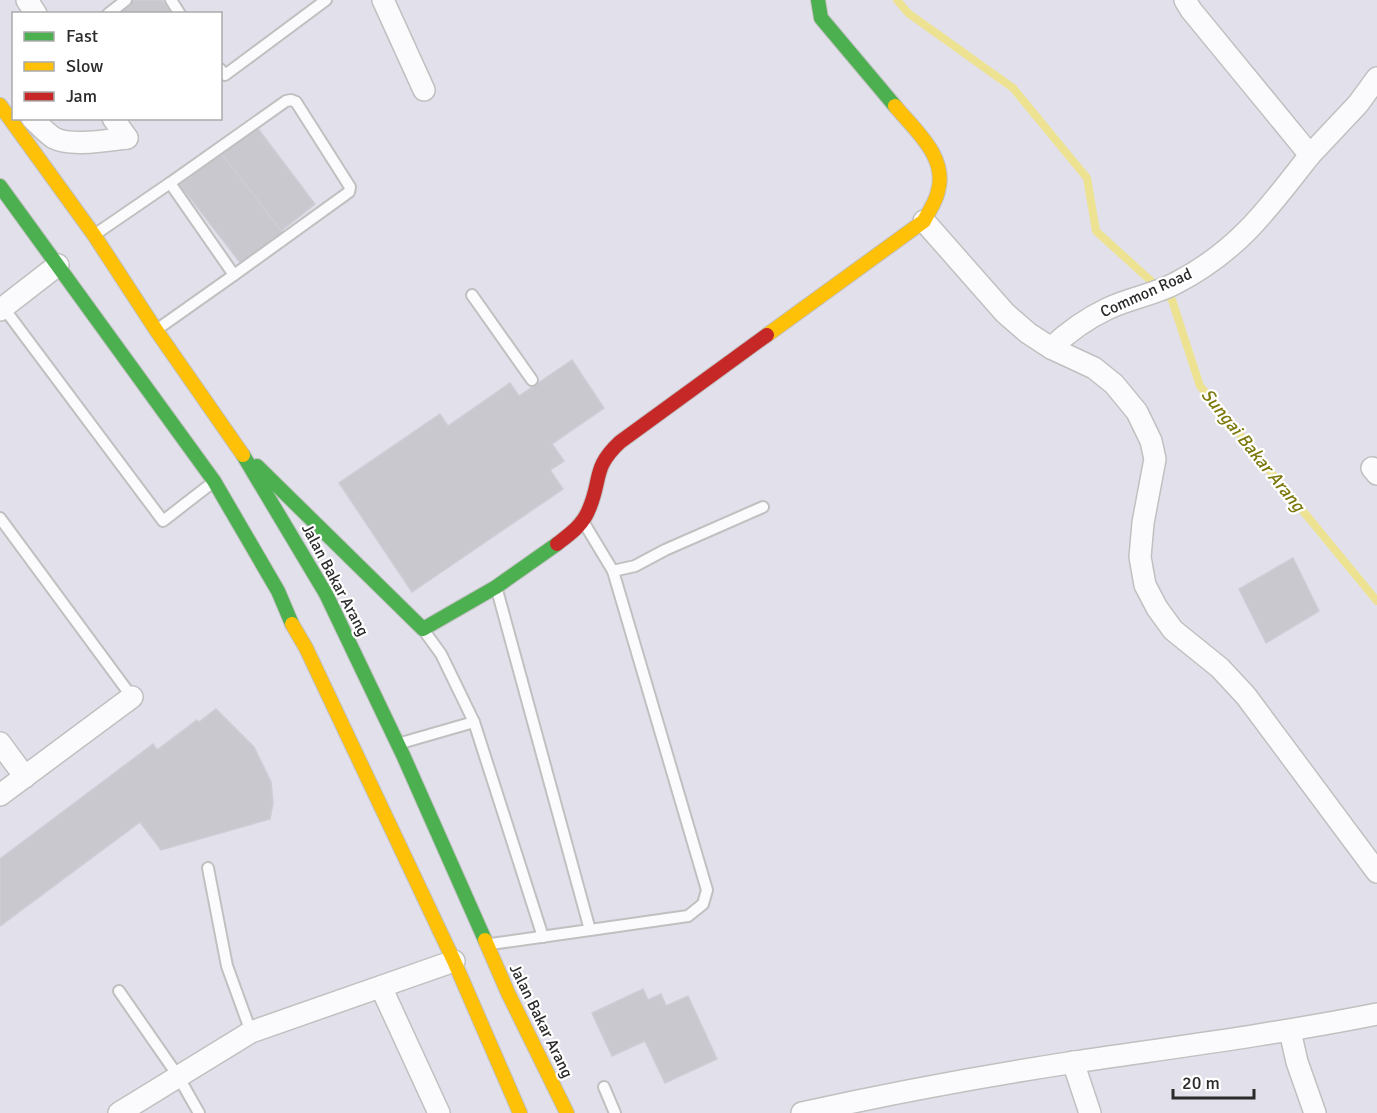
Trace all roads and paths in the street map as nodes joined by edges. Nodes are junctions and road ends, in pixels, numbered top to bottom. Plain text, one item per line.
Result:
1 (126, 0) edge
2 (326, 0) edge
3 (383, 0) edge
4 (818, 0) edge
5 (1185, 0) edge
6 (111, 12) edge
7 (222, 71) edge
8 (1377, 78) edge
9 (0, 90) edge
10 (424, 90) dead end
11 (12, 100) edge
12 (0, 105) edge
13 (34, 120) edge
14 (114, 120) edge
15 (1310, 155) junction
16 (170, 183) junction
17 (0, 186) edge
18 (924, 221) junction
19 (94, 235) junction
20 (58, 265) junction
21 (234, 275) junction
22 (472, 295) dead end
23 (2, 308) edge
24 (156, 330) junction
25 (1051, 348) junction
26 (532, 380) dead end
27 (241, 451) junction
28 (214, 481) junction
29 (763, 507) dead end
30 (0, 518) edge
31 (583, 521) junction
32 (613, 571) junction
33 (496, 587) junction
34 (423, 629) junction
35 (132, 697) joint
36 (474, 722) junction
37 (0, 743) edge
38 (398, 744) junction
39 (25, 777) junction
40 (0, 795) edge
41 (208, 868) dead end
42 (1377, 872) edge
43 (590, 930) junction
44 (543, 937) junction
45 (486, 944) junction
46 (454, 961) junction
47 (381, 987) junction
48 (119, 991) dead end
49 (1377, 1014) edge
50 (1290, 1031) junction
51 (251, 1032) junction
52 (1073, 1062) junction
53 (178, 1076) junction
54 (604, 1087) dead end
55 (119, 1113) edge
56 (199, 1113) edge
57 (440, 1113) edge
58 (520, 1113) edge
59 (567, 1113) edge
60 (615, 1113) edge
61 (802, 1113) edge
62 (1090, 1113) edge
63 (1315, 1113) edge

1 - 6 lane
2 - 7 lane
3 - 10 street
4 - 18 main road
5 - 15 street
8 - 15 street, Common Road
9 - 11 street
12 - 19 main road, Jalan Bakar Arang
13 - 14 street
15 - 25 street, Common Road
16 - 19 lane
16 - 21 lane
16 - 21 lane
17 - 20 main road
18 - 25 street
18 - 31 main road
19 - 24 main road, Jalan Bakar Arang
20 - 23 street
20 - 28 main road
21 - 24 lane
22 - 26 lane
23 - 28 lane
24 - 27 main road, Jalan Bakar Arang
25 - 42 street
27 - 34 main road
27 - 38 main road, Jalan Bakar Arang
28 - 46 main road
29 - 32 lane
30 - 35 lane
31 - 32 lane
31 - 33 main road
32 - 43 lane
33 - 34 main road
33 - 43 lane
34 - 36 lane
35 - 39 street
36 - 38 lane
36 - 44 lane
37 - 39 street
38 - 45 main road, Jalan Bakar Arang
39 - 40 street
41 - 51 lane
43 - 44 lane
44 - 45 lane
45 - 59 main road, Jalan Bakar Arang
46 - 47 street
46 - 58 main road
47 - 51 street
47 - 57 street
48 - 53 lane
49 - 50 street
50 - 52 street
50 - 63 street
51 - 53 street
52 - 61 street
52 - 62 street
53 - 55 street
53 - 56 lane
54 - 60 lane

